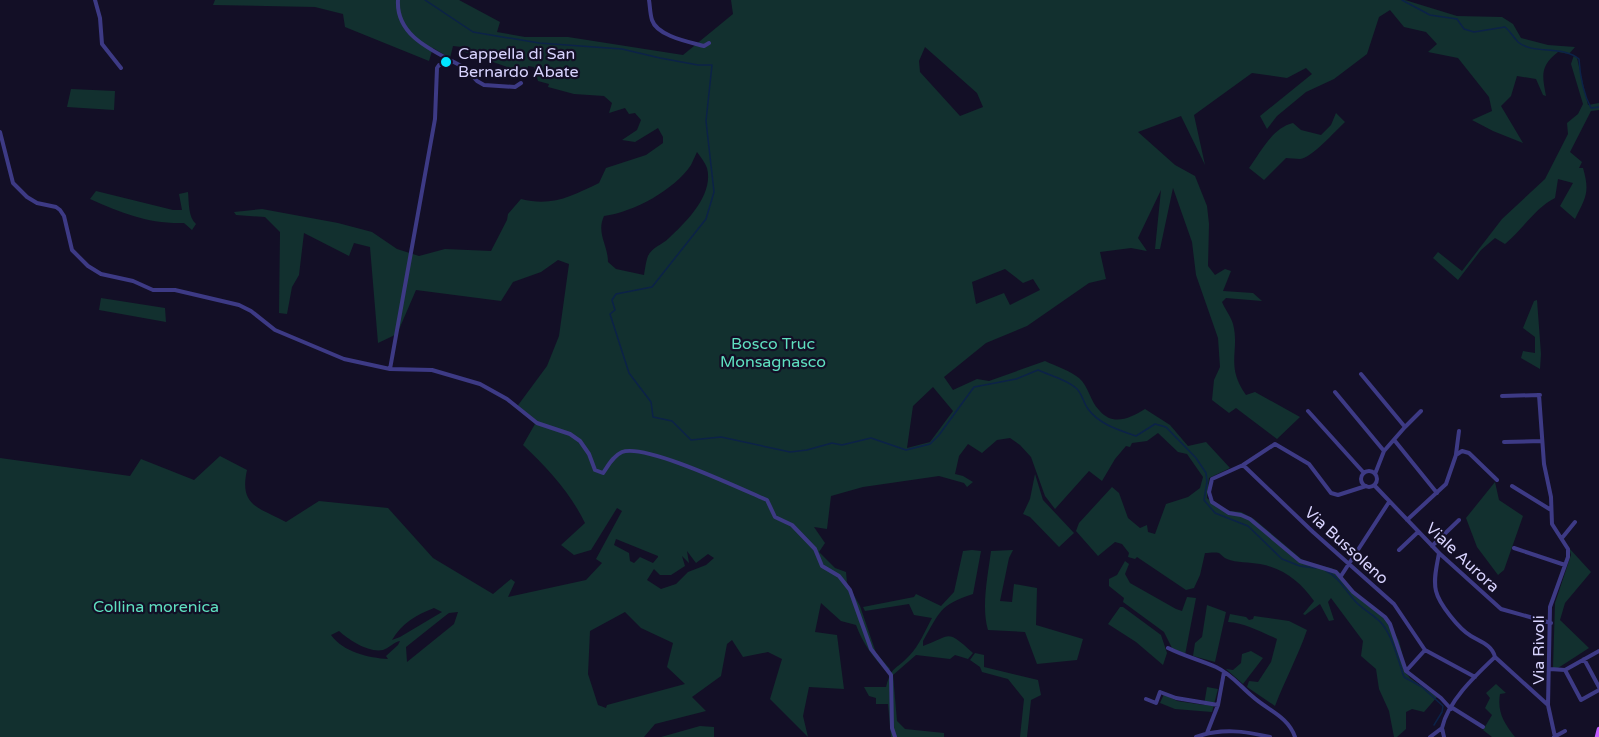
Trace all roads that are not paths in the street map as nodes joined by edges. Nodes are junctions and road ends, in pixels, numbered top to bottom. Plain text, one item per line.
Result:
1 (94, 0) edge
2 (398, 0) edge
3 (650, 0) edge
4 (709, 43) dead end
5 (452, 61) junction
6 (121, 68) dead end
7 (521, 83) dead end
8 (0, 132) edge
9 (390, 369) junction
10 (1361, 374) dead end
11 (1335, 392) dead end
12 (1502, 396) dead end
13 (1308, 411) dead end
14 (1421, 411) dead end
15 (1405, 427) junction
16 (1459, 431) dead end
17 (1395, 441) junction
18 (1542, 441) junction
19 (1504, 442) dead end
20 (1384, 451) junction
21 (1456, 455) junction
22 (1243, 465) junction
23 (1364, 473) junction
24 (1375, 474) junction
25 (1497, 480) dead end
26 (1374, 485) junction
27 (1366, 486) junction
28 (1512, 486) dead end
29 (1437, 493) junction
30 (1389, 502) junction
31 (1552, 510) junction
32 (1407, 520) junction
33 (1459, 520) dead end
34 (1575, 522) dead end
35 (1418, 532) junction
36 (1562, 538) junction
37 (1432, 546) junction
38 (1514, 548) dead end
39 (1399, 550) dead end
40 (1439, 553) junction
41 (1349, 563) junction
42 (1565, 565) junction
43 (1341, 576) junction
44 (1551, 623) junction
45 (1168, 648) dead end
46 (1425, 650) junction
47 (1599, 651) edge
48 (1495, 657) junction
49 (1584, 659) junction
50 (1550, 669) junction
51 (1565, 670) junction
52 (1406, 671) junction
53 (1224, 672) junction
54 (1475, 677) junction
55 (1599, 688) edge
56 (1146, 699) dead end
57 (1218, 705) junction
58 (1548, 705) junction
59 (1451, 708) junction
60 (1483, 727) dead end
61 (1442, 728) junction
62 (1599, 729) edge
63 (1565, 730) dead end
64 (1207, 733) junction
65 (895, 737) edge
66 (1196, 737) edge
67 (1270, 737) edge
68 (1295, 737) edge
69 (1430, 737) edge
70 (1444, 737) edge
71 (1554, 737) edge
72 (1597, 737) edge

1 - 6 street
2 - 5 street
3 - 4 street
5 - 7 street
5 - 9 street
8 - 9 street
9 - 65 street
10 - 15 street
11 - 20 street
12 - 18 street, Via Rivoli
13 - 23 street
14 - 15 street
15 - 17 street
16 - 21 street
17 - 20 street
17 - 29 street
18 - 19 street
18 - 31 street, Via Rivoli
20 - 24 street
21 - 25 street
21 - 29 street
22 - 27 street
22 - 41 street, Via Bussoleno
22 - 43 street
23 - 24 street
23 - 27 street
24 - 26 street
26 - 27 street
26 - 30 street, Viale Aurora
28 - 31 street
29 - 32 street
30 - 32 street, Viale Aurora
30 - 41 street
31 - 36 street, Via Rivoli
32 - 35 street, Viale Aurora
33 - 37 street
34 - 36 street
35 - 37 street, Viale Aurora
35 - 39 street
36 - 42 street, Via Rivoli
37 - 40 street, Viale Aurora
38 - 42 street
40 - 44 street, Viale Aurora
40 - 48 street
41 - 43 street
41 - 46 street, Via Bussoleno
42 - 44 street, Via Rivoli
43 - 52 street
44 - 50 street, Via Rivoli
45 - 53 street
46 - 52 street
46 - 54 street, Via Bussoleno
47 - 49 street
48 - 54 street
48 - 58 street
49 - 51 street
49 - 55 street
50 - 51 street
50 - 58 street, Via Rivoli
51 - 55 street
52 - 59 street
53 - 57 street
53 - 68 street
54 - 59 street
56 - 57 street
57 - 64 street
58 - 71 street, Via Rivoli
59 - 60 street
59 - 61 street
61 - 69 street
61 - 70 street
62 - 72 main road
63 - 71 street, Via Rivoli
64 - 66 street
64 - 67 street

